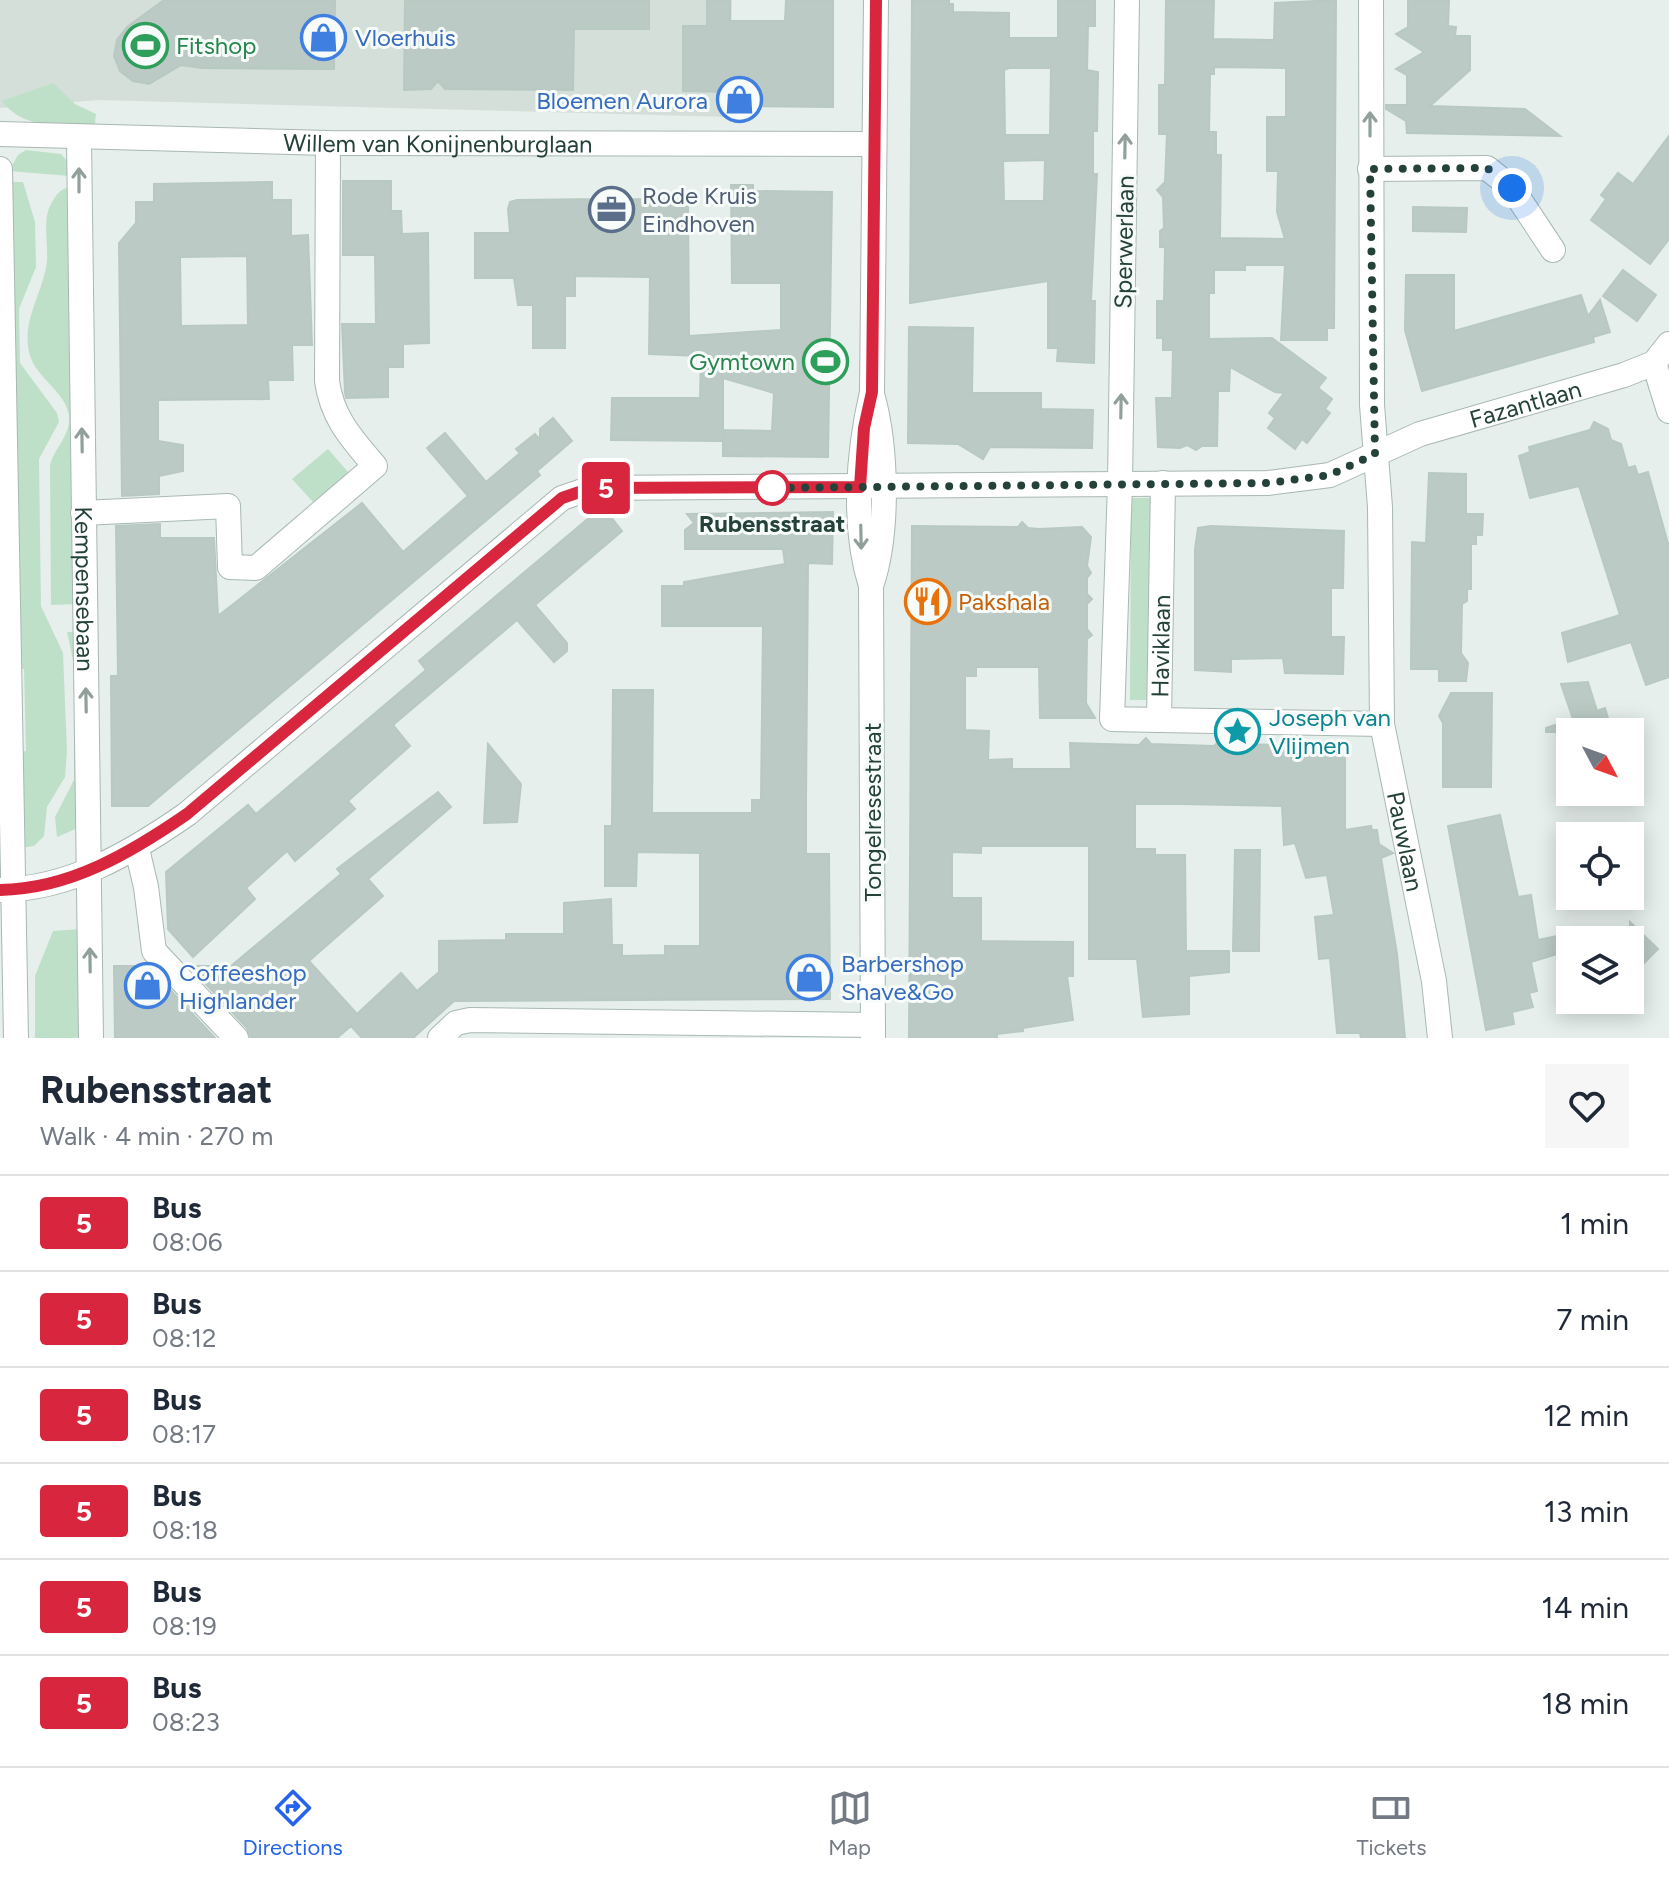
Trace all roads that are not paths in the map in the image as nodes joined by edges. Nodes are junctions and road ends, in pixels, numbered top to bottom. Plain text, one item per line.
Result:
1 (876, 0) edge
2 (1127, 0) edge
3 (1371, 0) edge
4 (0, 134) edge
5 (79, 139) junction
6 (328, 143) junction
7 (874, 144) junction
8 (0, 169) edge
9 (1370, 169) junction
10 (1553, 250) dead end
11 (1669, 344) edge
12 (1654, 363) junction
13 (1669, 411) edge
14 (1375, 454) junction
15 (1163, 483) junction
16 (1120, 484) junction
17 (871, 487) junction
18 (83, 513) junction
19 (4, 648) edge
20 (1159, 720) junction
21 (1382, 724) junction
22 (137, 849) junction
23 (89, 871) junction
24 (8, 890) edge
25 (549, 1029) edge
26 (873, 1032) edge
27 (16, 1038) edge
28 (91, 1038) edge
29 (236, 1038) edge
30 (440, 1038) edge
31 (1440, 1038) edge

1 - 7 street, Tongelresestraat
16 -> 2 street, Sperwerlaan
9 -> 3 street, Pauwlaan
4 - 5 street, Willem van Konijnenburglaan
5 - 6 street, Willem van Konijnenburglaan
18 -> 5 street, Kempensebaan
6 - 7 street, Willem van Konijnenburglaan
6 - 18 street
7 - 17 street, Tongelresestraat
8 - 19 street
9 - 10 street
9 - 14 street, Pauwlaan
11 - 12 street
12 - 13 street
12 - 14 street, Fazantlaan
14 - 15 street, Fazantlaan
14 - 21 street, Pauwlaan
15 - 16 street, Fazantlaan
15 - 20 street, Haviklaan
16 - 17 street, Fazantlaan
16 - 20 street, Haviklaan
17 - 22 street
17 - 26 street, Tongelresestraat
23 -> 18 street, Kempensebaan
19 - 24 street
20 - 21 street
21 - 31 street, Pauwlaan
22 - 23 street
22 - 29 street
23 - 24 street
28 -> 23 street, Kempensebaan
24 - 27 street
25 - 26 street
25 - 30 street

